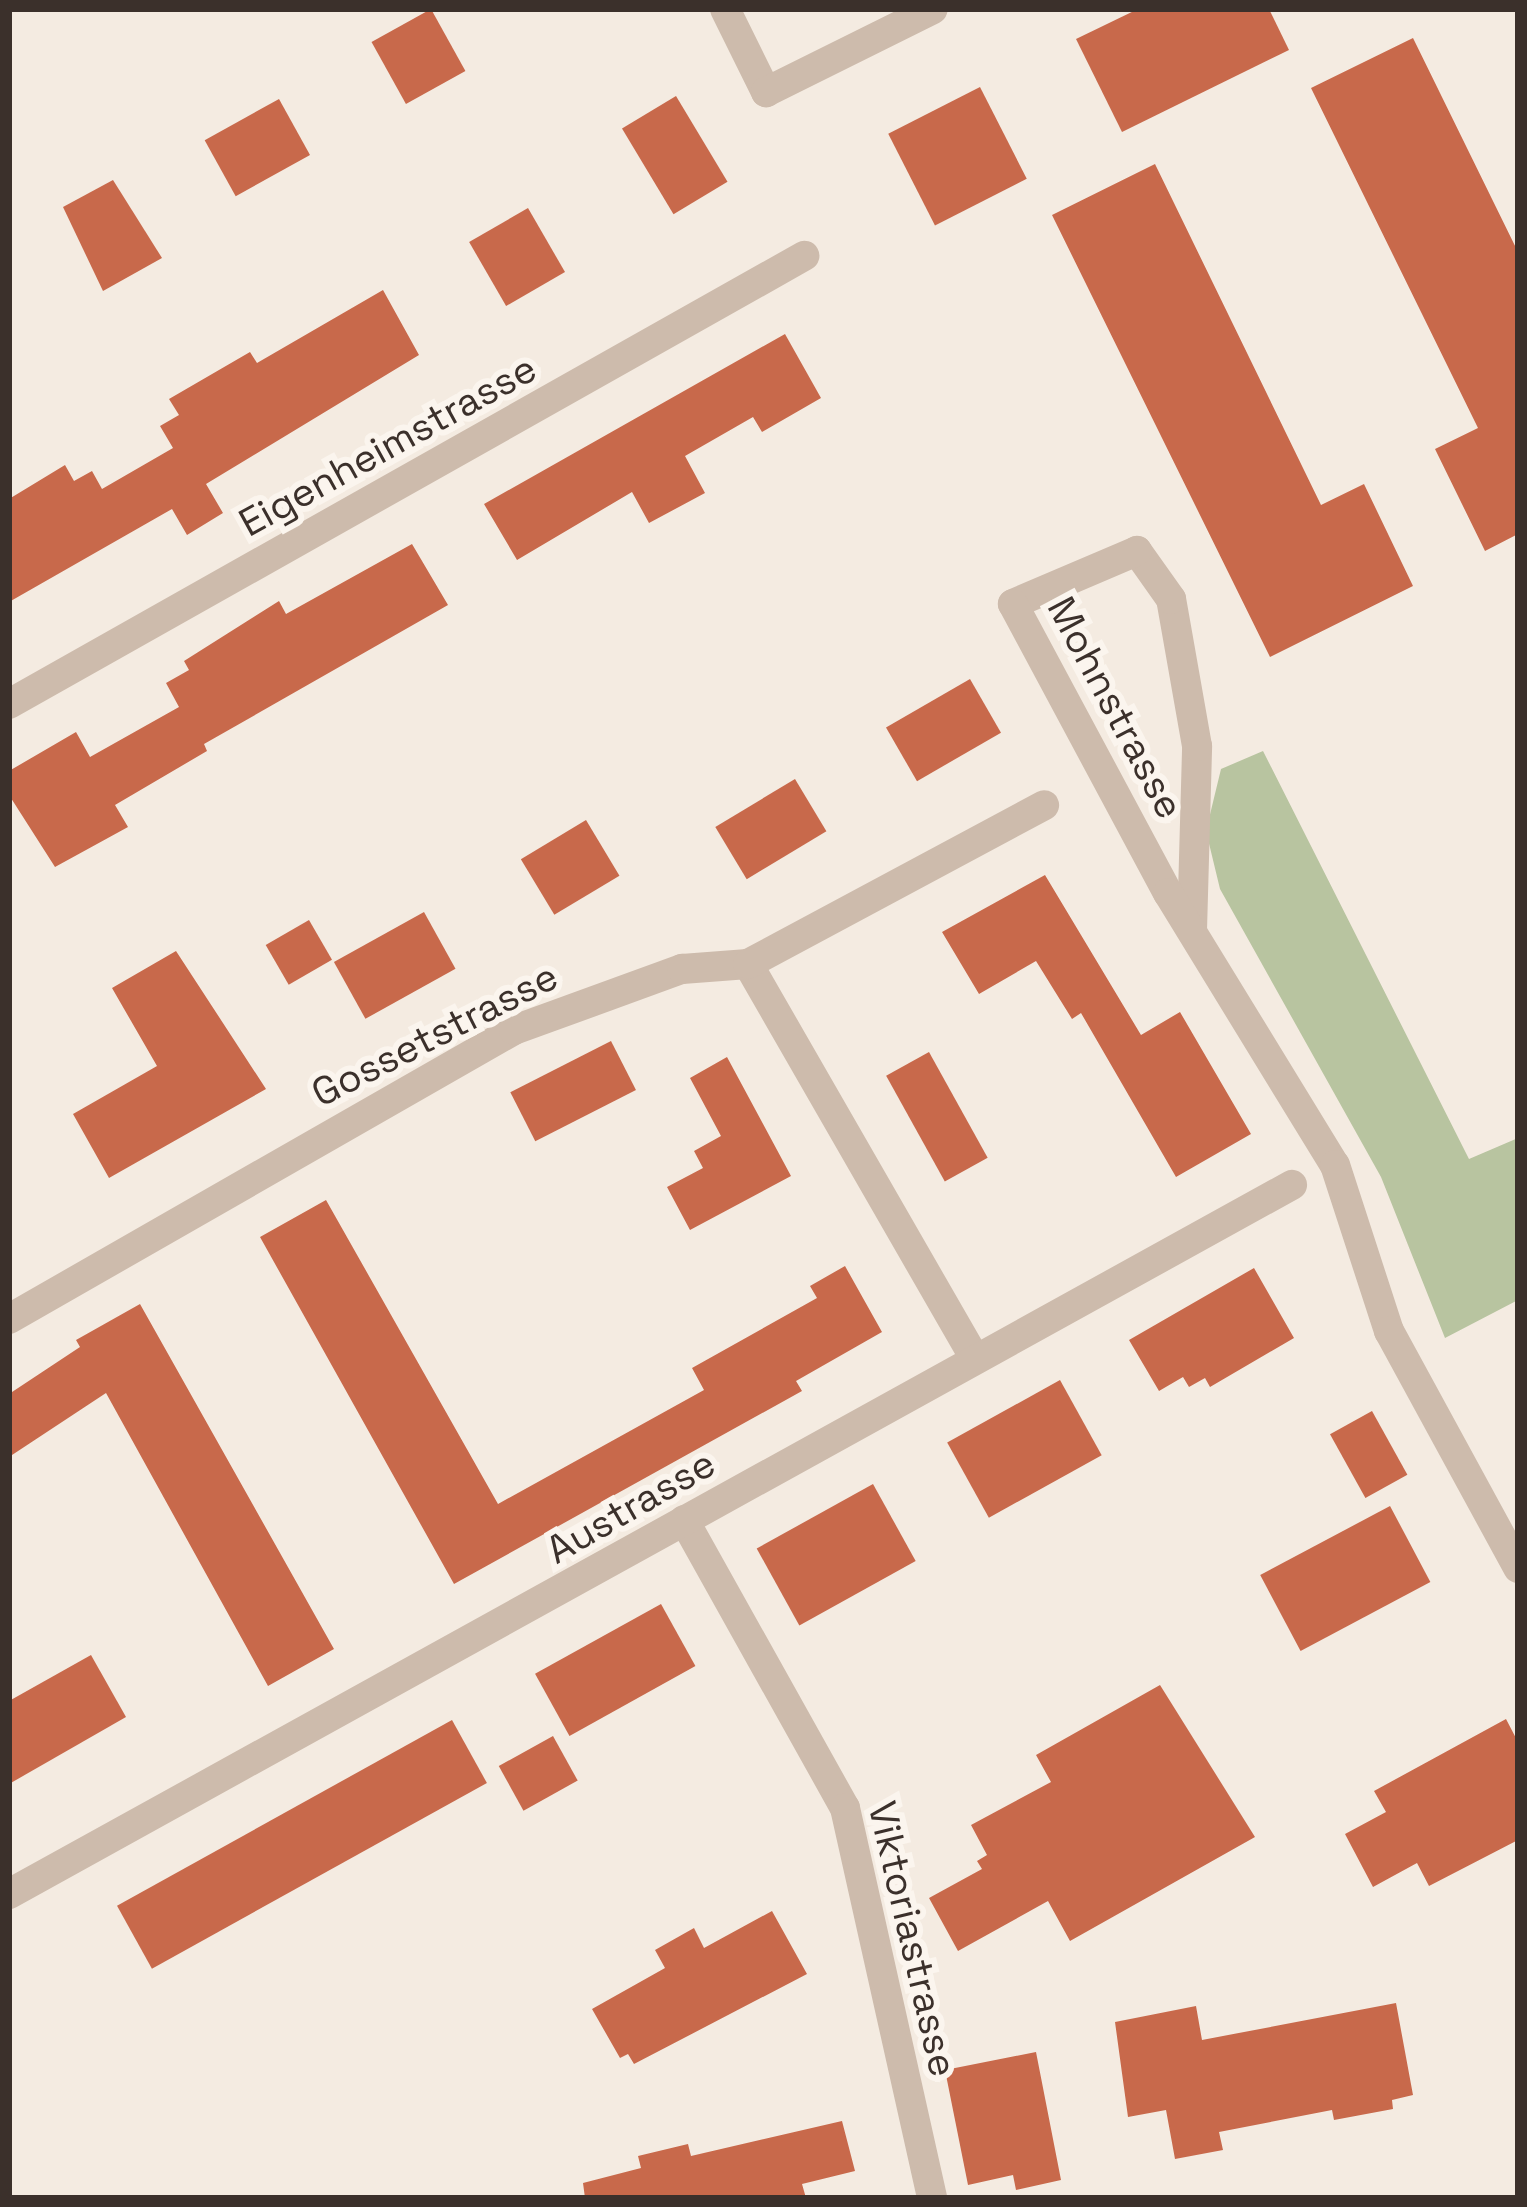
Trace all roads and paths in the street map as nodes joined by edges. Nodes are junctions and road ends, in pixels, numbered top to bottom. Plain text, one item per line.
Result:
1 (725, 9) edge
2 (933, 9) edge
3 (804, 256) dead end
4 (9, 704) edge
5 (1044, 805) dead end
6 (1192, 930) junction
7 (748, 964) junction
8 (1292, 1185) dead end
9 (9, 1319) edge
10 (973, 1356) junction
11 (684, 1520) junction
12 (1518, 1568) edge
13 (9, 1894) edge
14 (932, 2198) edge

1 - 2 street
3 - 4 street, Eigenheimstrasse
5 - 7 street, Gossetstrasse
6 - 6 street, Mohnstrasse
6 - 12 street, Mohnstrasse
7 - 9 street, Gossetstrasse
7 - 10 street
8 - 10 street, Austrasse
10 - 11 street, Austrasse
11 - 13 street, Austrasse
11 - 14 street, Viktoriastrasse

